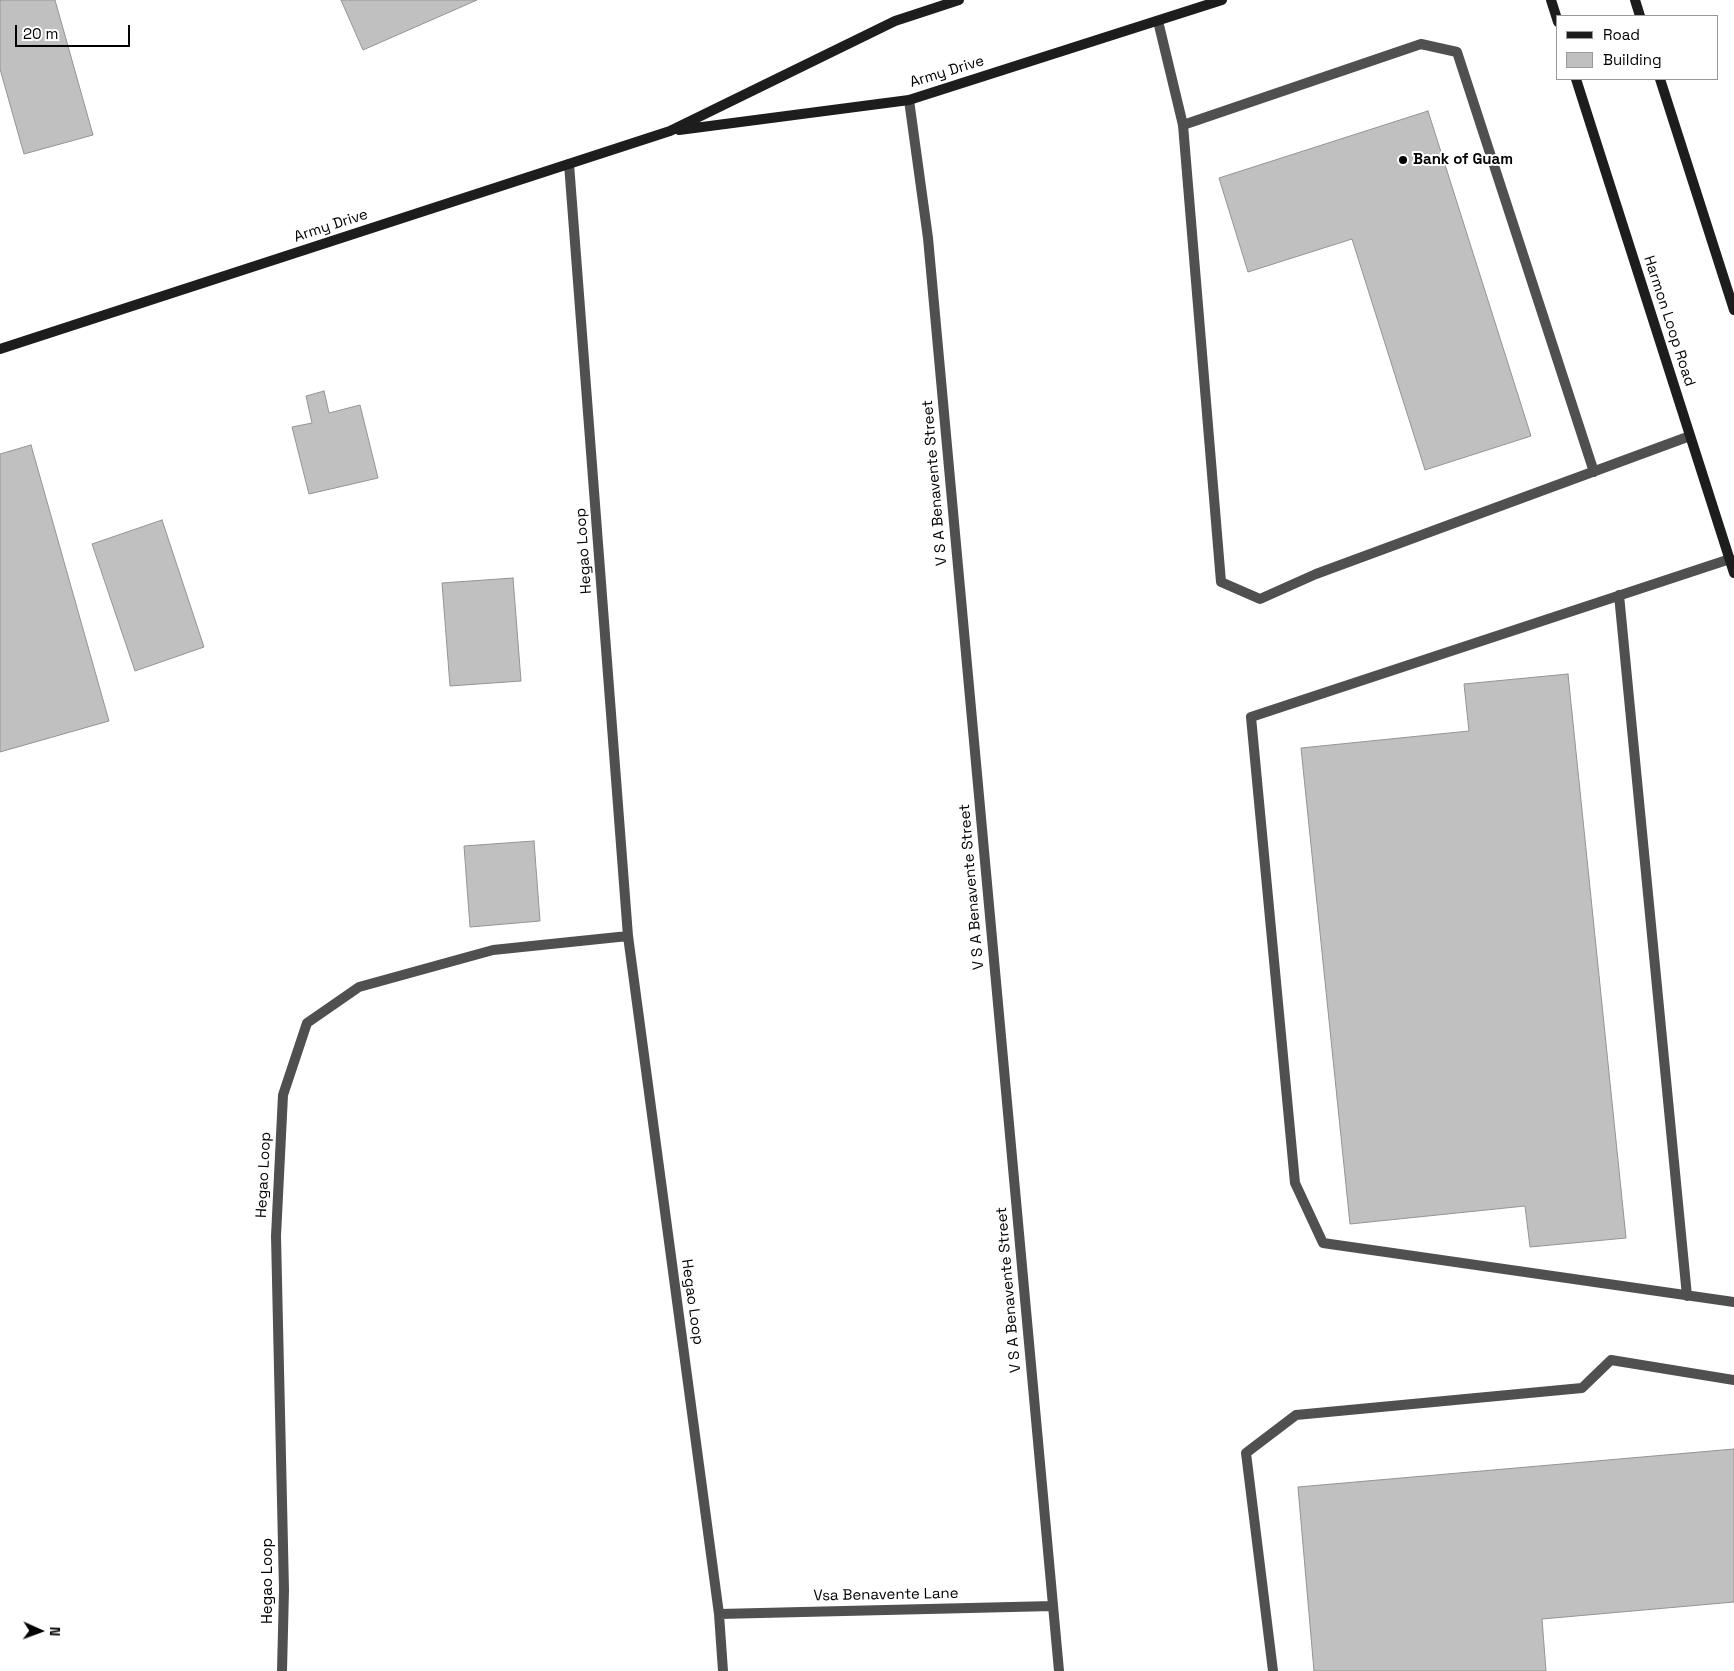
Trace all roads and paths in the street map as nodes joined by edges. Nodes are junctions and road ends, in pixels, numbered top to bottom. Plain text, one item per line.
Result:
1 (959, 0) edge
2 (1222, 0) edge
3 (1551, 0) edge
4 (1635, 0) edge
5 (1640, 15) edge
6 (1556, 16) edge
7 (1158, 21) junction
8 (1576, 80) edge
9 (1660, 80) edge
10 (909, 100) junction
11 (1182, 125) junction
12 (670, 131) junction
13 (569, 164) junction
14 (1734, 310) edge
15 (0, 349) edge
16 (1690, 436) junction
17 (1594, 472) junction
18 (1730, 559) junction
19 (1734, 573) edge
20 (1619, 596) junction
21 (628, 936) junction
22 (1687, 1296) junction
23 (1734, 1302) edge
24 (1734, 1380) edge
25 (1054, 1606) junction
26 (719, 1614) junction
27 (282, 1671) edge
28 (723, 1671) edge
29 (1059, 1671) edge
30 (1273, 1671) edge

1 - 12 main road, Army Drive
2 - 7 main road, Army Drive
3 - 6 main road
4 - 5 main road
7 - 10 main road, Army Drive
7 - 11 street
8 - 16 main road, Harmon Loop Road
9 - 14 main road
10 - 12 main road, Army Drive
10 - 25 street, V S A Benavente Street
11 - 17 street
11 - 17 street
12 - 13 main road, Army Drive
13 - 15 main road, Army Drive
13 - 21 street, Hegao Loop
16 - 17 street
16 - 18 main road, Harmon Loop Road
18 - 19 main road, Harmon Loop Road
18 - 20 street
20 - 22 street
20 - 22 street
21 - 26 street, Hegao Loop
21 - 27 street, Hegao Loop
22 - 23 street
24 - 30 street
25 - 26 street, Vsa Benavente Lane
25 - 29 street, V S A Benavente Street
26 - 28 street, Hegao Loop

